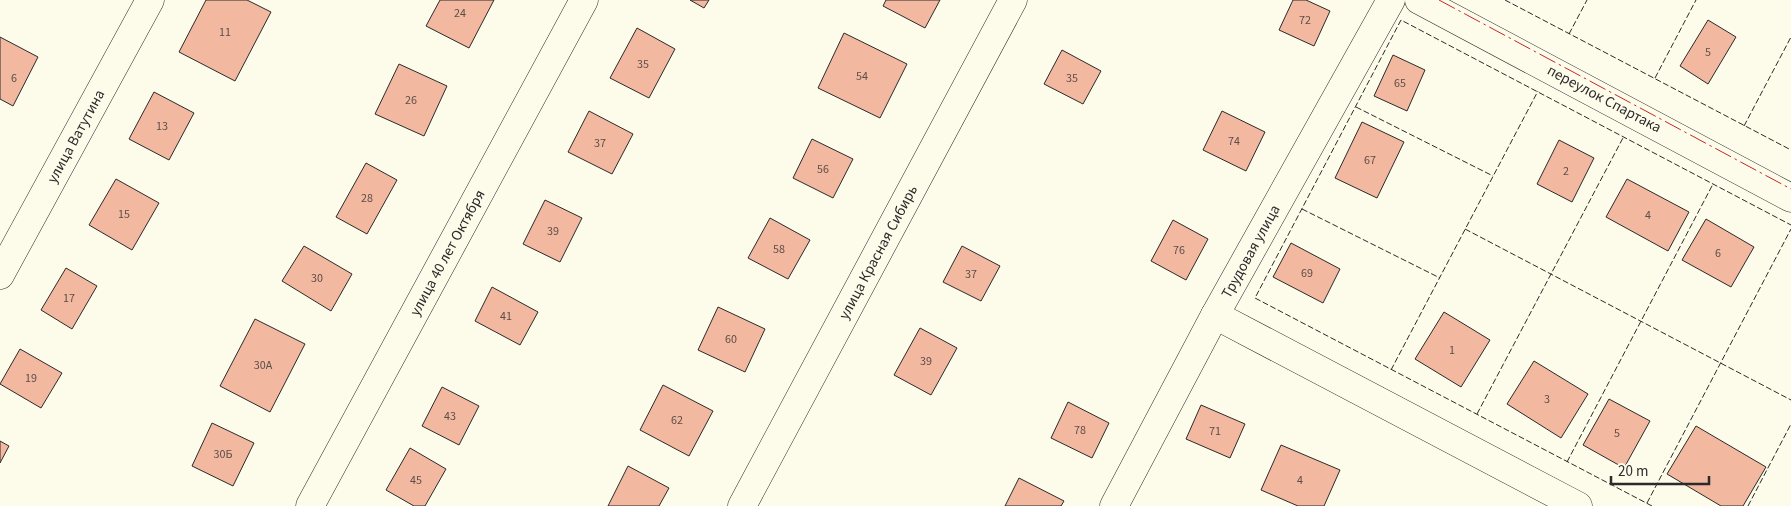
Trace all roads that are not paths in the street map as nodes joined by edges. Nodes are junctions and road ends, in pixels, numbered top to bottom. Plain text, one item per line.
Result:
1 (150, 0) edge
2 (584, 0) edge
3 (1013, 0) edge
4 (1391, 0) edge
5 (1419, 0) edge
6 (1791, 198) edge
7 (0, 274) edge
8 (1215, 315) junction
9 (310, 506) edge
10 (742, 506) edge
11 (1114, 506) edge
12 (1578, 506) edge

1 - 7 street, улица Ватутина
2 - 9 street, улица 40 лет Октября
3 - 10 street, улица Красная Сибирь
4 - 8 street, Трудовая улица
5 - 6 street, переулок Спартака
8 - 11 street, Трудовая улица
8 - 12 street

